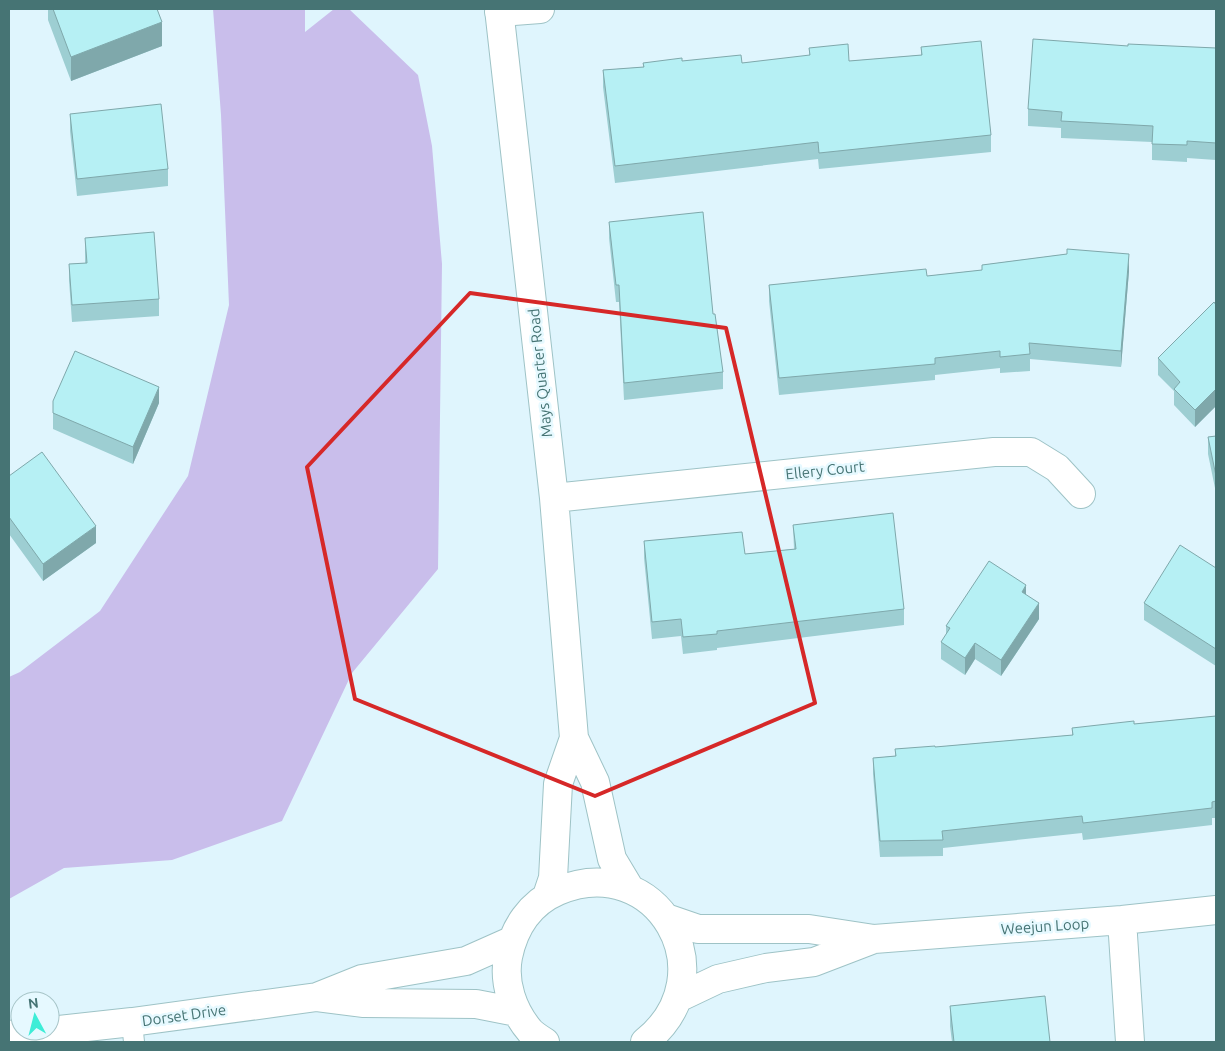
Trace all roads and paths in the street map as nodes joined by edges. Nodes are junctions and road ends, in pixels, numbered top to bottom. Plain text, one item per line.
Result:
1 (540, 9) edge
2 (499, 10) edge
3 (1081, 494) dead end
4 (554, 498) junction
5 (574, 738) junction
6 (630, 889) junction
7 (547, 896) junction
8 (1216, 910) edge
9 (666, 918) junction
10 (1122, 920) junction
11 (874, 939) junction
12 (511, 941) junction
13 (317, 998) junction
14 (678, 998) junction
15 (517, 1012) junction
16 (60, 1031) edge
17 (133, 1032) edge
18 (545, 1042) edge
19 (645, 1042) edge
20 (1130, 1042) edge

1 - 2 street
2 - 4 street, Mays Quarter Road
3 - 4 street, Ellery Court
4 - 5 street, Mays Quarter Road
5 - 6 street, Mays Quarter Road
5 - 7 street, Mays Quarter Road
6 - 7 street, Mays Quarter Road
6 - 9 street, Mays Quarter Road
7 - 12 street, Mays Quarter Road
8 - 10 street, Weejun Loop
9 - 11 street, Weejun Loop
9 - 14 street, Mays Quarter Road
10 - 11 street, Weejun Loop
10 - 20 street
11 - 14 street, Weejun Loop
12 - 13 street, Dorset Drive
12 - 15 street, Mays Quarter Road
13 - 15 street, Dorset Drive
13 - 17 street, Dorset Drive
14 - 19 street, Mays Quarter Road
15 - 18 street, Mays Quarter Road
16 - 17 street, Dorset Drive

